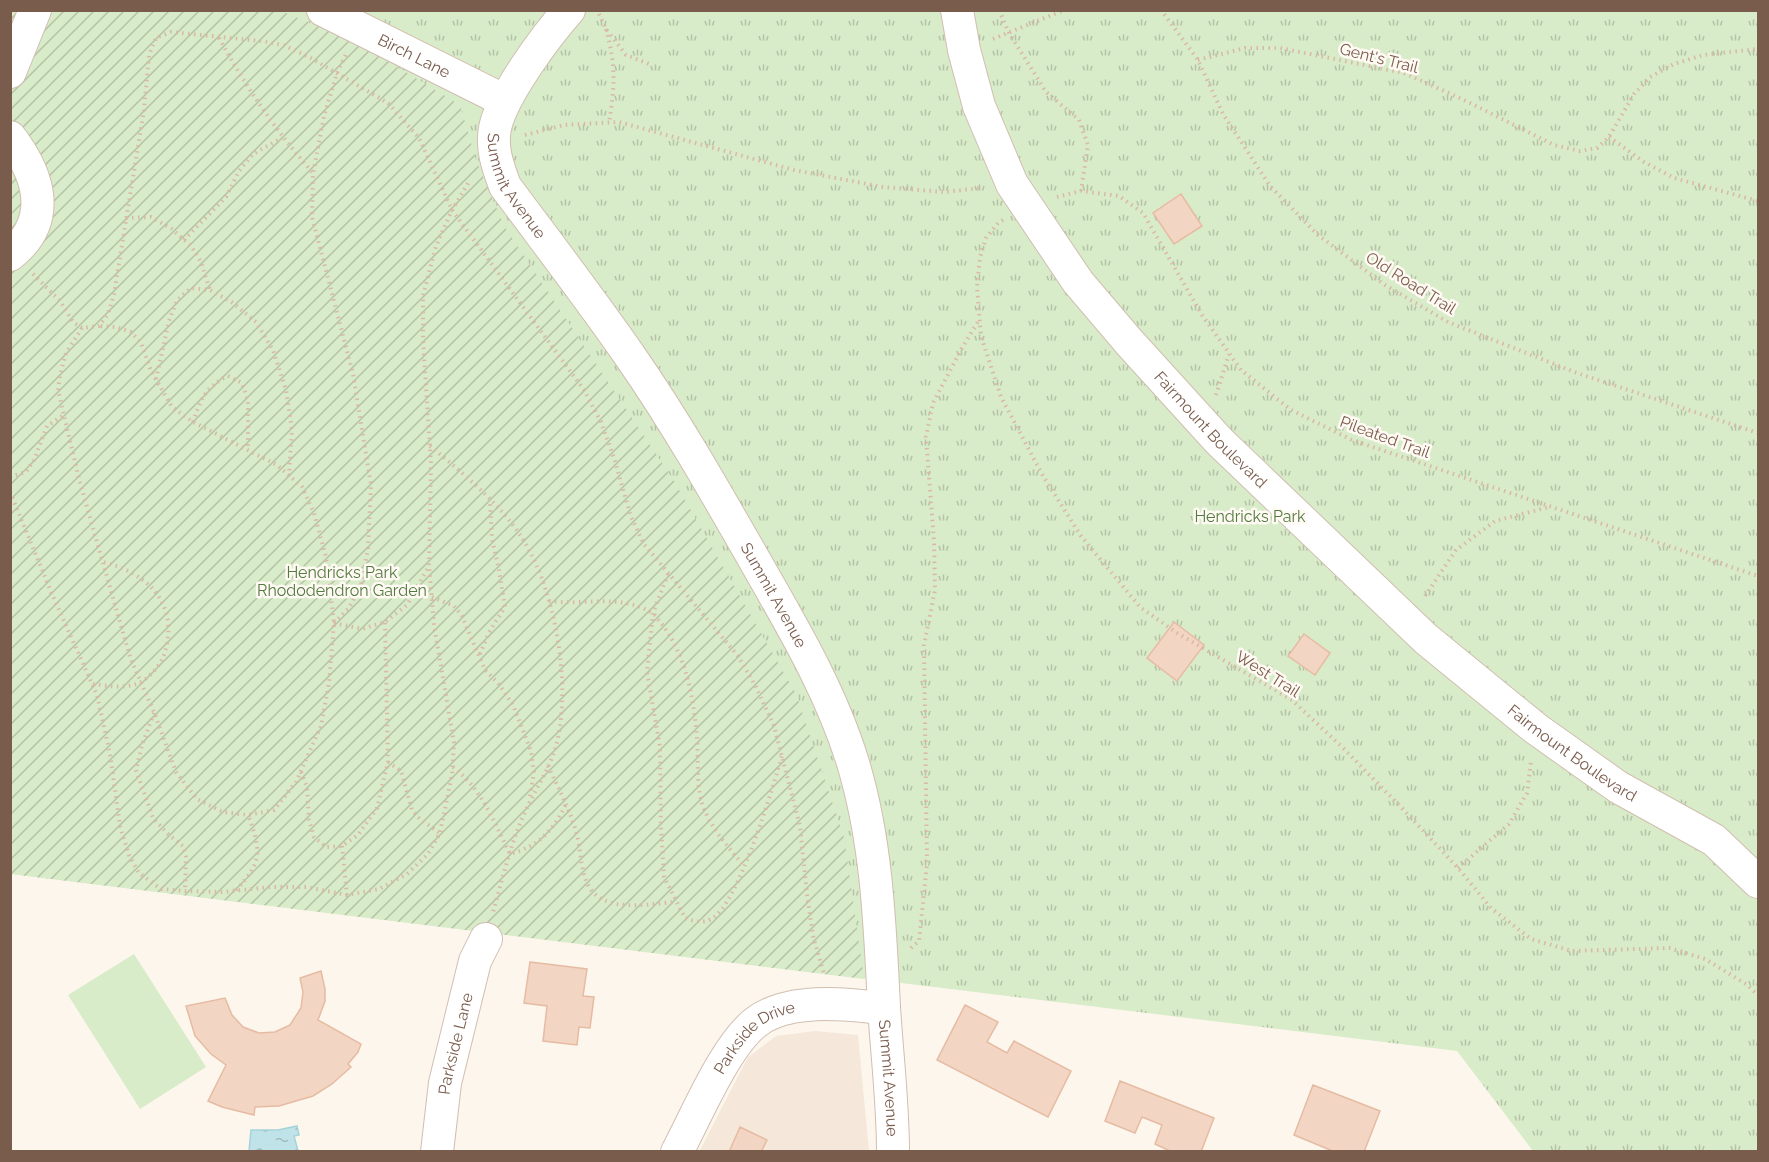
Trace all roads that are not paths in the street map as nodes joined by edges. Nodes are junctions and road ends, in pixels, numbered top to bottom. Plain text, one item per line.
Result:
1 (35, 10) edge
2 (323, 10) edge
3 (569, 10) edge
4 (957, 10) edge
5 (10, 72) edge
6 (505, 101) junction
7 (10, 137) edge
8 (12, 255) edge
9 (1758, 882) edge
10 (486, 939) road end
11 (884, 1008) junction
12 (436, 1152) edge
13 (677, 1152) edge
14 (893, 1152) edge

1 - 5 street
2 - 6 street, Birch Lane
3 - 6 street, Summit Avenue
4 - 9 street, Fairmount Boulevard
6 - 11 street, Summit Avenue
7 - 8 street
10 - 12 street, Parkside Lane
11 - 13 street, Parkside Drive
11 - 14 street, Summit Avenue

